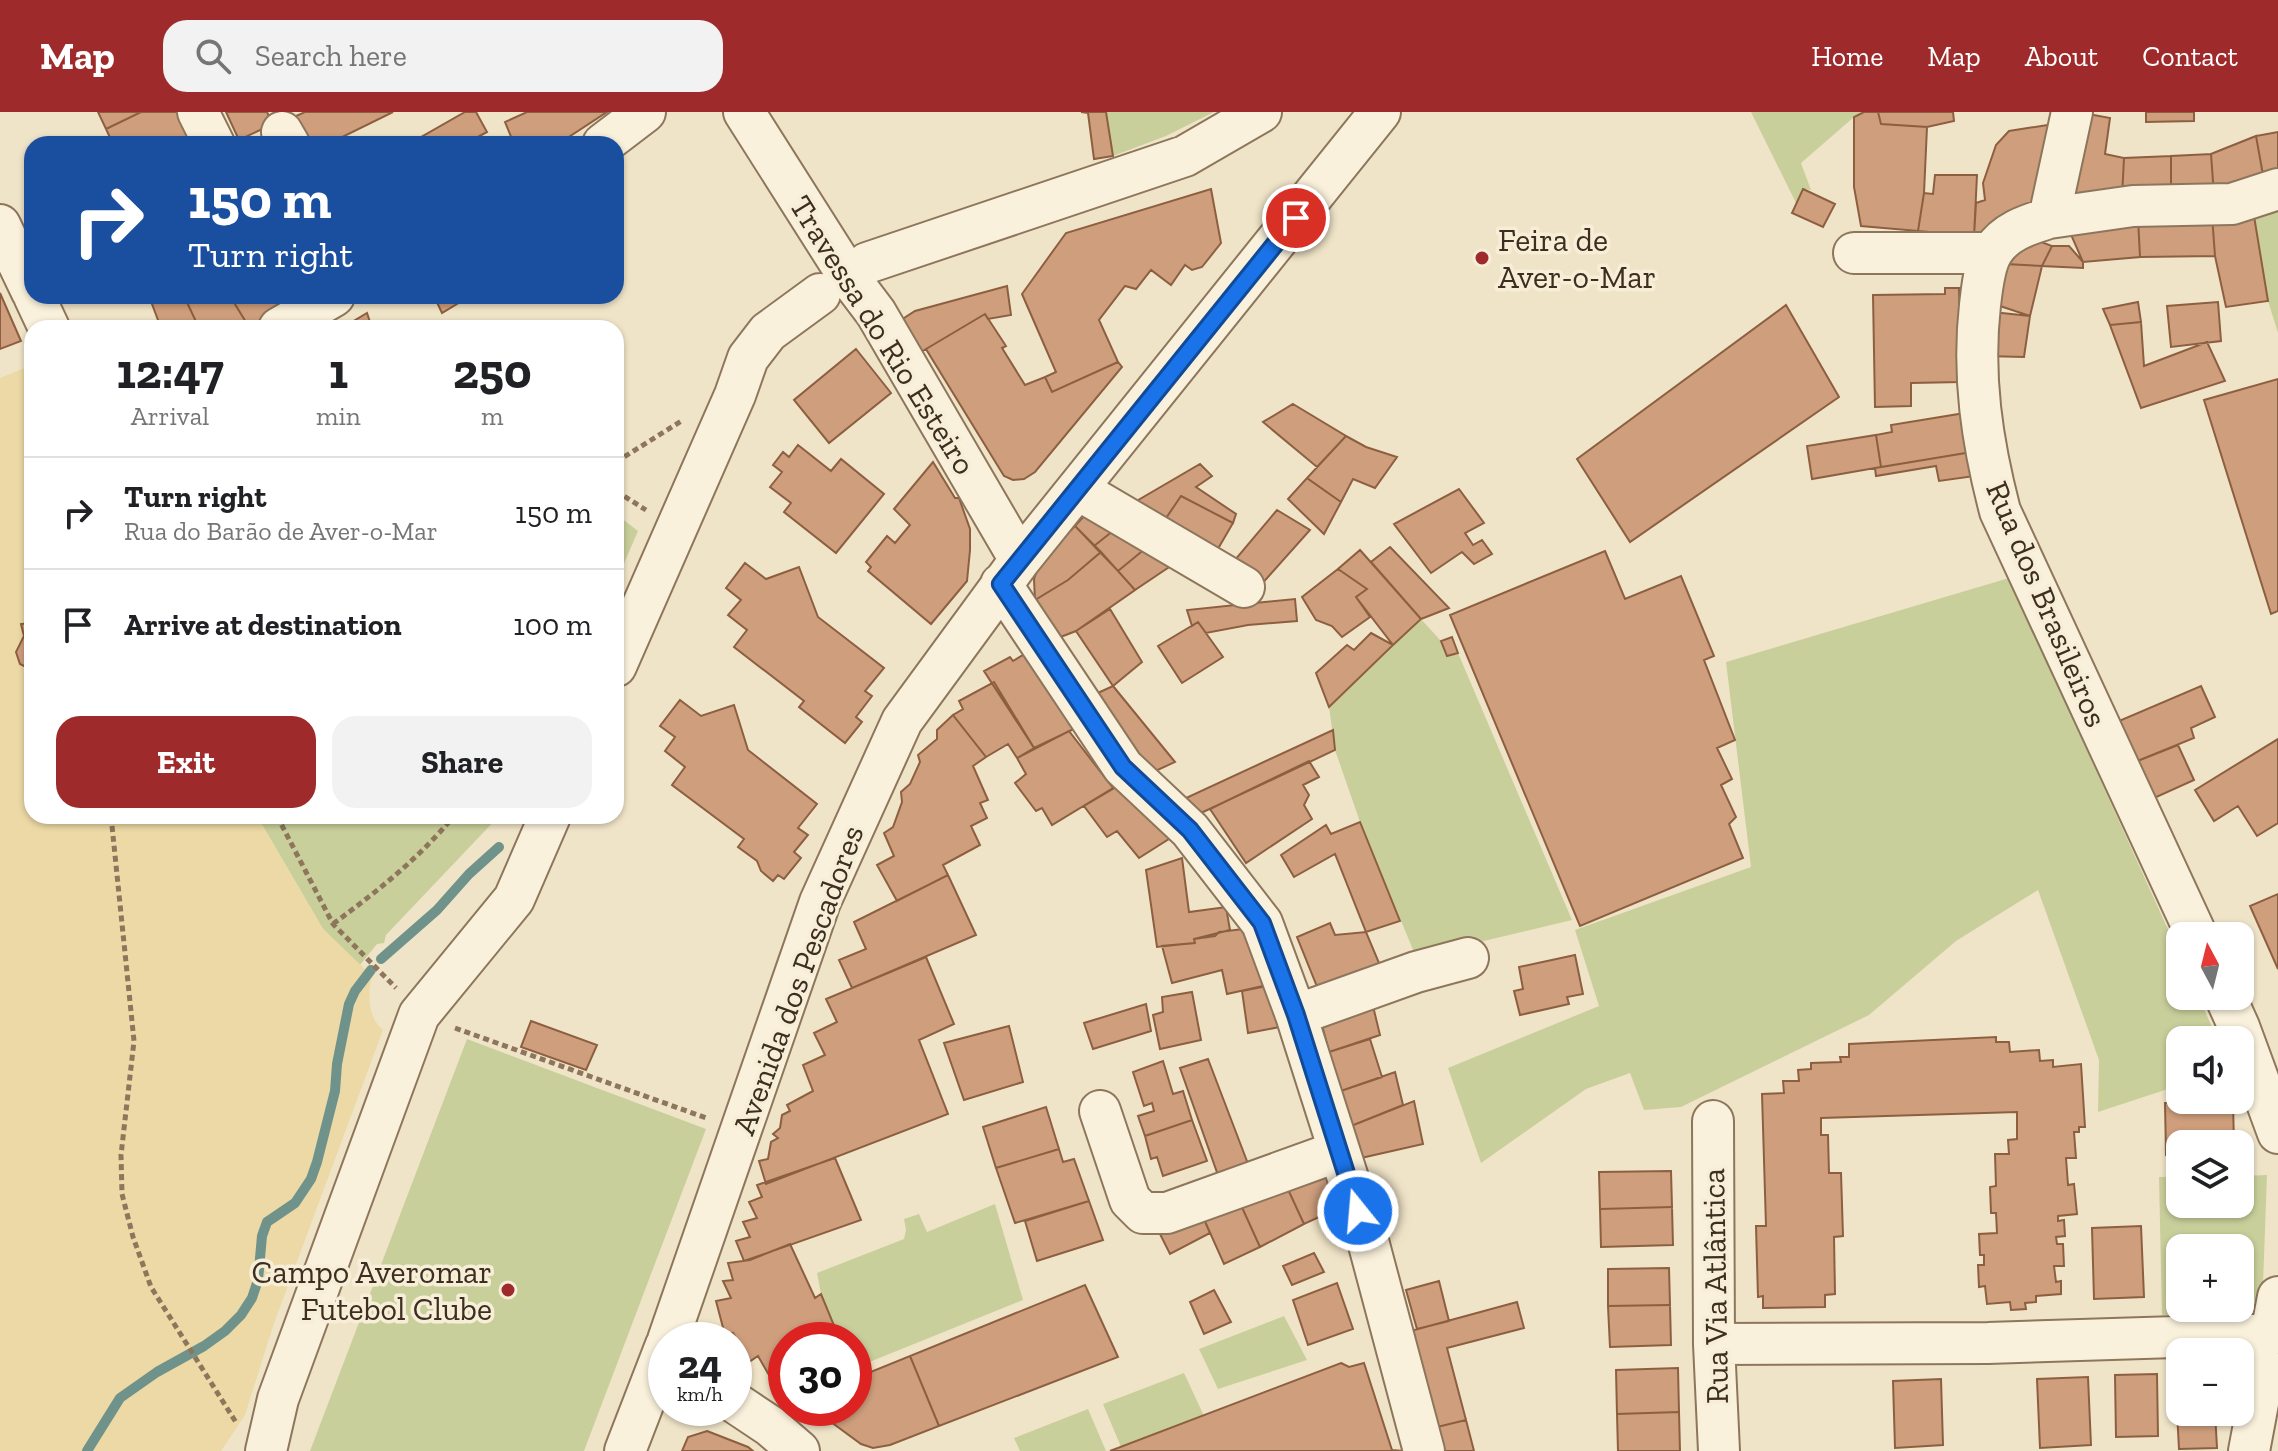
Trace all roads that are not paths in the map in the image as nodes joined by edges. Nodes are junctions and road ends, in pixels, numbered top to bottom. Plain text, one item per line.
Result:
1 (198, 112) edge
2 (645, 112) edge
3 (744, 112) edge
4 (1261, 112) edge
5 (1380, 112) edge
6 (2072, 112) edge
7 (210, 136) edge
8 (614, 136) edge
9 (2278, 189) edge
10 (2049, 218) junction
11 (0, 225) edge
12 (1854, 253) dead end
13 (1991, 253) junction
14 (867, 263) dead end
15 (24, 275) edge
16 (820, 294) dead end
17 (320, 304) edge
18 (293, 320) edge
19 (1077, 489) junction
20 (1010, 572) junction
21 (1244, 587) dead end
22 (624, 648) edge
23 (547, 824) edge
24 (2191, 922) edge
25 (1468, 958) dead end
26 (2231, 1010) edge
27 (1296, 1015) junction
28 (1100, 1111) dead end
29 (1713, 1121) dead end
30 (2278, 1133) edge
31 (1339, 1151) junction
32 (2275, 1316) edge
33 (676, 1322) edge
34 (1714, 1344) junction
35 (648, 1395) edge
36 (752, 1414) edge
37 (252, 1438) edge
38 (625, 1451) edge
39 (799, 1451) edge
40 (1424, 1451) edge
41 (1719, 1451) edge
42 (2249, 1451) edge

1 - 7 street
2 - 8 street
3 - 20 street, Travessa do Rio Esteiro
4 - 14 street
5 - 19 street, Avenida dos Pescadores
6 - 10 street
9 - 10 street
10 - 13 street
11 - 15 street
12 - 13 street
13 - 24 street, Rua dos Brasileiros
16 - 22 street
17 - 18 street
19 - 20 street, Avenida dos Pescadores
19 - 21 street
20 - 27 street, Travessa do Rio Esteiro
20 - 33 street, Avenida dos Pescadores
23 - 37 street
25 - 27 street
26 - 30 street
27 - 31 street, Travessa do Rio Esteiro
28 - 31 street
29 - 34 street, Rua Via Atlântica
31 - 40 street, Travessa do Rio Esteiro
32 - 34 street
32 - 42 street
34 - 41 street, Rua Via Atlântica
35 - 38 street, Avenida dos Pescadores
36 - 39 street

